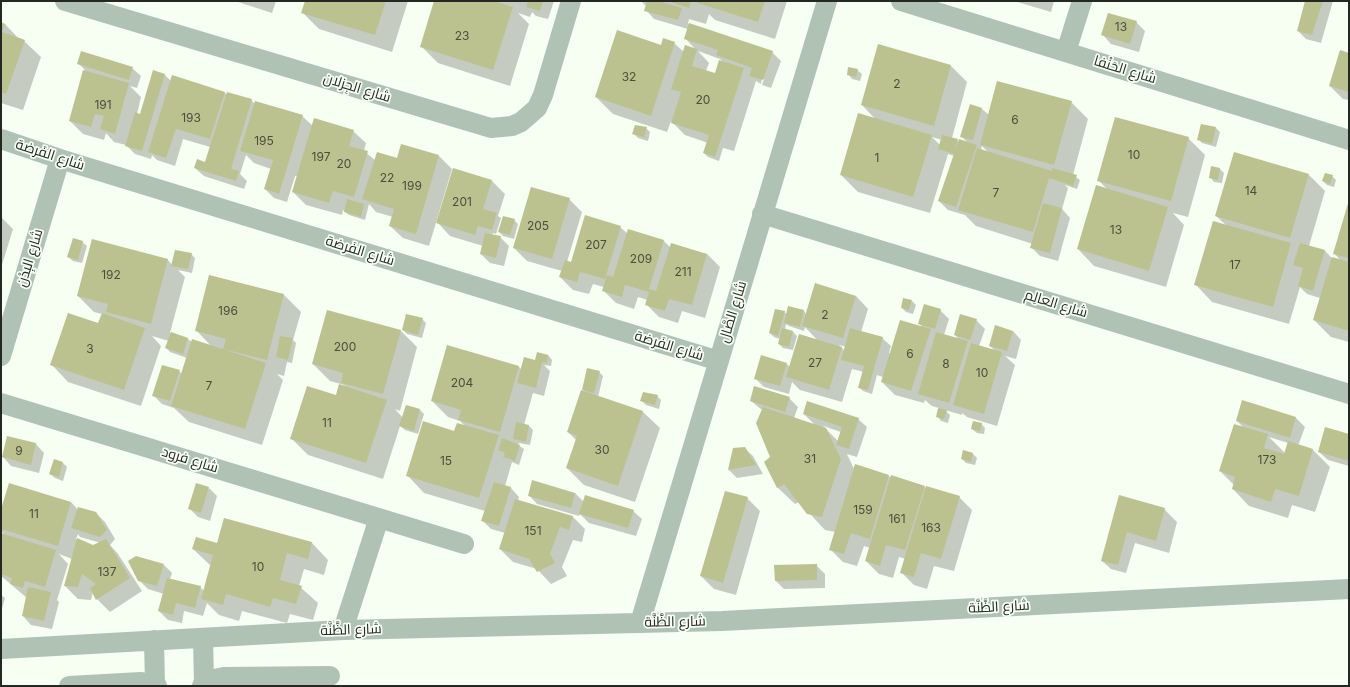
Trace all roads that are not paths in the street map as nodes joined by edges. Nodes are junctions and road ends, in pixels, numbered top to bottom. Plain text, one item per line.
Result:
1 (65, 1) edge
2 (571, 1) edge
3 (827, 1) edge
4 (901, 1) edge
5 (1082, 1) edge
6 (1066, 52) junction
7 (1, 139) edge
8 (1349, 140) edge
9 (60, 159) junction
10 (762, 214) junction
11 (1, 356) edge
12 (719, 361) junction
13 (1349, 394) edge
14 (1, 403) edge
15 (379, 518) junction
16 (464, 544) dead end
17 (1349, 589) edge
18 (640, 623) junction
19 (343, 630) junction
20 (203, 638) junction
21 (154, 640) junction
22 (1, 649) edge
23 (330, 676) dead end
24 (156, 685) edge
25 (203, 685) edge
26 (69, 686) edge

1 - 2 street, شارع الجِزلان
3 - 10 street, شارع الصَّال
4 - 6 street, شارع الحَنْفا
5 - 6 street
6 - 8 street, شارع الحَنْفا
7 - 9 street, شارع الفَرضة
9 - 11 street, شارع البِدْن
9 - 12 street, شارع الفَرضة
10 - 12 street, شارع الصَّال
10 - 13 street, شارع العالِم
12 - 18 street, شارع الصَّال
14 - 15 street, شارع فرود
15 - 16 street, شارع فرود
15 - 19 street
17 - 18 street, شارع الظَّنَّة
18 - 19 street, شارع الظَّنَّة
19 - 20 street, شارع الظَّنَّة
20 - 21 street, شارع الظَّنَّة
20 - 25 street
21 - 22 street, شارع الظَّنَّة
21 - 24 street
23 - 25 street
24 - 26 street

